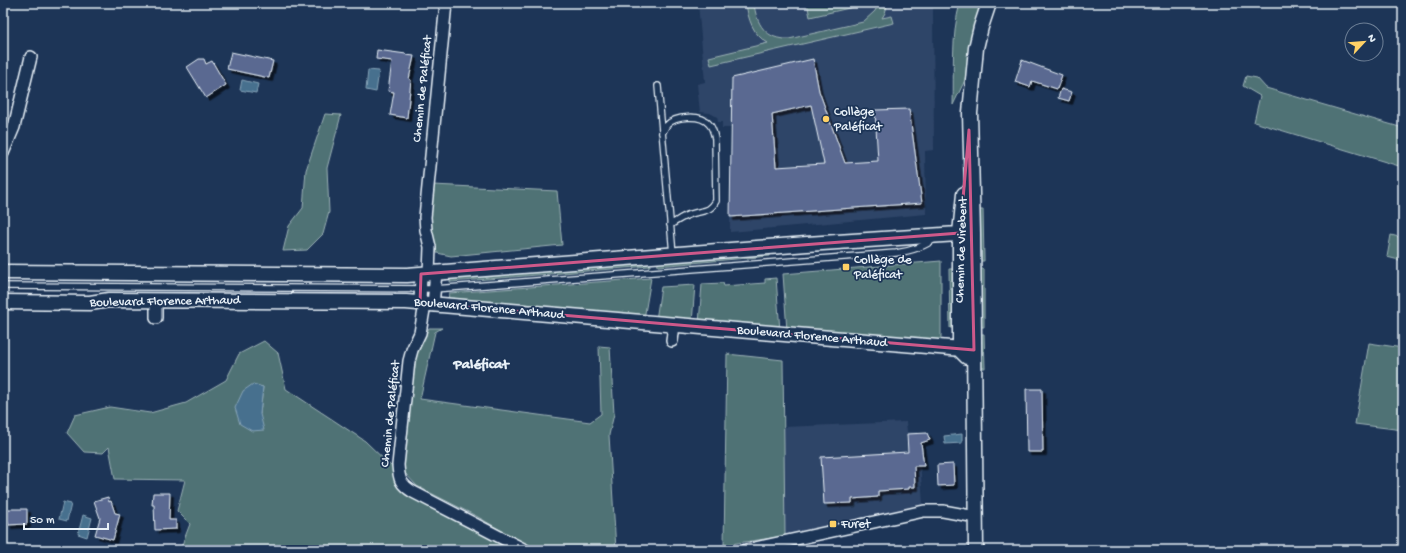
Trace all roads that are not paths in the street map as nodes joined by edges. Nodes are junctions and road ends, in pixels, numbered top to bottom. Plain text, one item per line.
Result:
1 (446, 3) edge
2 (989, 3) edge
3 (30, 57) dead end
4 (658, 86) dead end
5 (662, 133) junction
6 (3, 153) edge
7 (670, 225) junction
8 (967, 228) junction
9 (938, 235) junction
10 (673, 254) junction
11 (3, 272) edge
12 (429, 274) junction
13 (3, 286) edge
14 (420, 288) junction
15 (434, 289) junction
16 (156, 300) junction
17 (3, 302) edge
18 (426, 304) junction
19 (156, 318) dead end
20 (674, 324) junction
21 (672, 341) dead end
22 (969, 355) junction
23 (976, 517) junction
24 (525, 550) edge
25 (746, 550) edge
26 (976, 550) edge

1 - 12 street, Chemin de Paléficat
2 - 8 street, Chemin de Virebent
3 - 6 street
4 - 5 lane
5 - 7 lane
5 - 7 lane
7 - 10 lane
8 - 9 street, Boulevard Florence Arthaud
8 - 22 street, Chemin de Virebent
9 - 10 street, Boulevard Florence Arthaud
9 - 15 lane, Boulevard Florence Arthaud
10 - 12 street, Boulevard Florence Arthaud
11 - 12 street, Boulevard Florence Arthaud
12 - 14 street
12 - 15 street
13 - 14 lane, Boulevard Florence Arthaud
14 - 15 lane, Boulevard Florence Arthaud
14 - 18 street
15 - 18 street
16 - 17 street, Boulevard Florence Arthaud
16 - 18 street, Boulevard Florence Arthaud
16 - 19 street
18 - 20 street, Boulevard Florence Arthaud
18 - 24 street, Chemin de Paléficat
20 - 21 street
20 - 22 street, Boulevard Florence Arthaud
22 - 23 street, Chemin de Virebent
23 - 25 street
23 - 26 street, Chemin de Virebent

